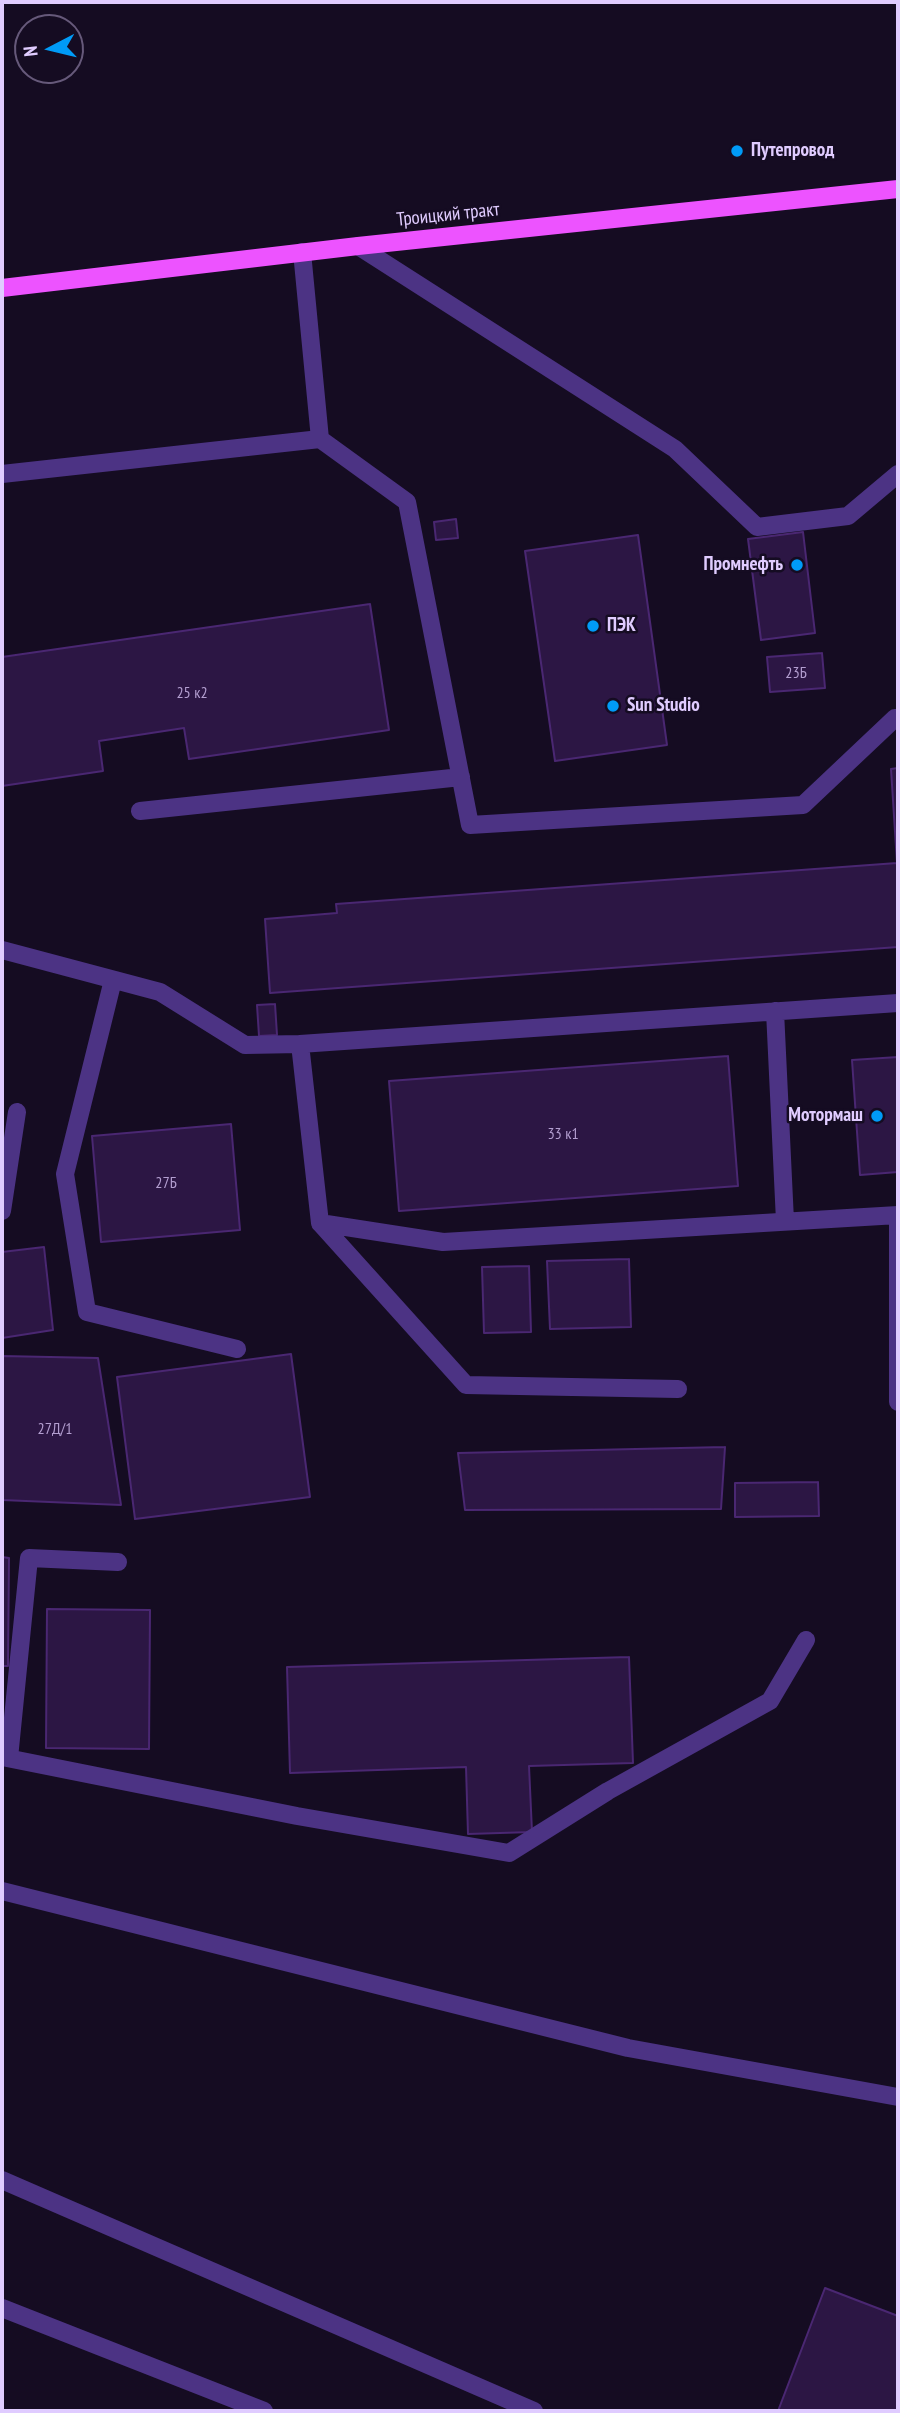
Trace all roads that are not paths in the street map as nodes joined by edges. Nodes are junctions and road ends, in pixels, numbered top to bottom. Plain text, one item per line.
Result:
1 (898, 188) edge
2 (358, 246) junction
3 (302, 252) junction
4 (2, 288) edge
5 (320, 439) junction
6 (2, 474) edge
7 (898, 474) edge
8 (898, 718) edge
9 (461, 777) junction
10 (140, 811) dead end
11 (2, 950) edge
12 (113, 980) junction
13 (898, 1003) edge
14 (775, 1011) junction
15 (300, 1044) junction
16 (17, 1112) dead end
17 (2, 1211) edge
18 (898, 1215) edge
19 (785, 1221) junction
20 (320, 1223) junction
21 (237, 1349) dead end
22 (678, 1389) dead end
23 (898, 1402) edge
24 (118, 1562) dead end
25 (806, 1640) dead end
26 (5, 1758) edge
27 (2, 1891) edge
28 (898, 2097) edge
29 (2, 2180) edge
30 (2, 2308) edge
31 (256, 2410) edge
32 (534, 2411) edge

1 - 2 main road, Троицкий тракт
2 - 3 main road, Троицкий тракт
2 - 7 lane
3 - 4 main road, Троицкий тракт
3 - 5 lane
5 - 6 lane
5 - 9 lane
8 - 9 lane
9 - 10 lane
11 - 12 lane
12 - 15 lane
12 - 21 lane
13 - 14 lane
14 - 15 lane
14 - 19 lane
15 - 20 lane
16 - 17 lane
18 - 19 lane
18 - 23 lane
19 - 20 lane
20 - 22 lane
24 - 26 lane
25 - 26 lane
27 - 28 lane
29 - 32 lane
30 - 31 lane

